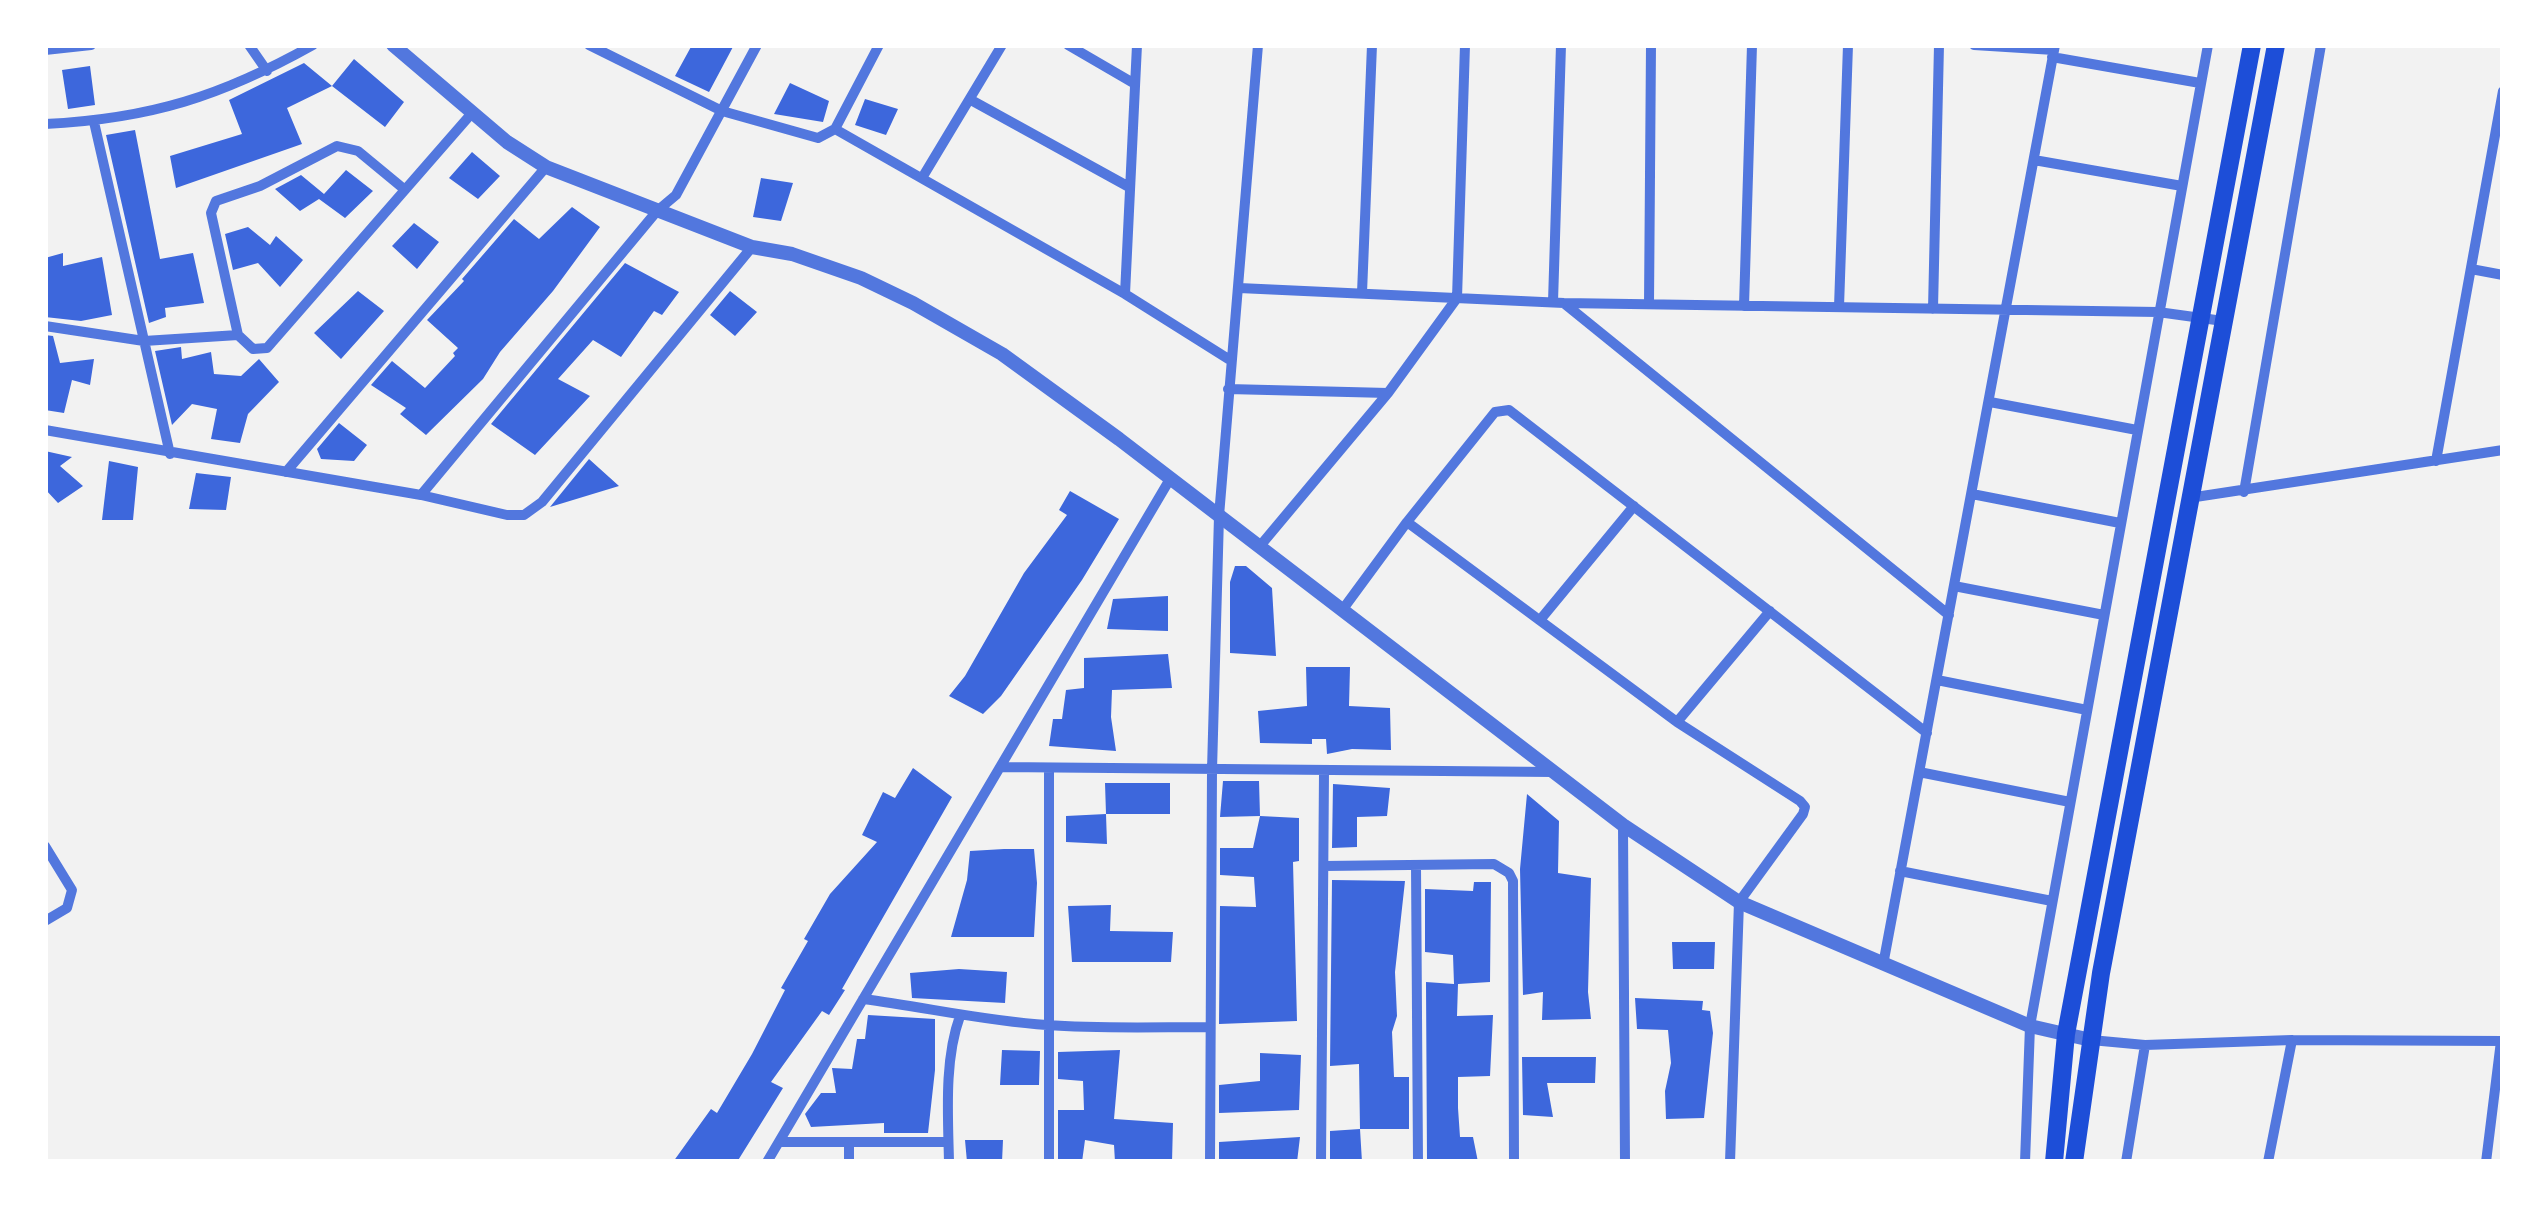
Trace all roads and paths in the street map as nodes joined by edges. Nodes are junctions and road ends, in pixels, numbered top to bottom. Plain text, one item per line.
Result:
1 (91, 45) edge
2 (249, 45) edge
3 (313, 45) edge
4 (393, 45) edge
5 (589, 45) edge
6 (757, 45) edge
7 (879, 45) edge
8 (1002, 45) edge
9 (1068, 45) edge
10 (1137, 45) edge
11 (1258, 45) edge
12 (1372, 45) edge
13 (1465, 45) edge
14 (1561, 45) edge
15 (1652, 45) edge
16 (1752, 45) edge
17 (1848, 45) edge
18 (1939, 45) edge
19 (1974, 45) edge
20 (2208, 45) edge
21 (2252, 45) edge
22 (2276, 45) edge
23 (2321, 45) edge
24 (45, 50) edge
25 (2054, 51) edge
26 (267, 70) junction
27 (1136, 84) junction
28 (2200, 84) junction
29 (2503, 90) edge
30 (971, 100) junction
31 (722, 111) junction
32 (472, 113) junction
33 (94, 122) junction
34 (45, 124) edge
35 (835, 129) junction
36 (2034, 160) junction
37 (546, 167) junction
38 (922, 178) junction
39 (2182, 186) junction
40 (1129, 187) junction
41 (404, 189) junction
42 (657, 211) junction
43 (752, 247) junction
44 (2471, 269) junction
45 (2503, 275) edge
46 (1239, 288) junction
47 (1125, 294) junction
48 (1362, 294) junction
49 (1457, 298) junction
50 (1559, 303) junction
51 (1649, 304) junction
52 (1744, 306) junction
53 (1839, 307) junction
54 (1933, 309) junction
55 (2008, 310) junction
56 (2158, 312) junction
57 (2200, 318) junction
58 (2223, 320) junction
59 (45, 325) edge
60 (238, 336) junction
61 (144, 341) junction
62 (1230, 360) junction
63 (1228, 388) junction
64 (1388, 392) junction
65 (1990, 402) junction
66 (45, 430) edge
67 (2137, 430) junction
68 (2503, 450) edge
69 (170, 454) junction
70 (2436, 461) junction
71 (286, 472) junction
72 (1170, 479) junction
73 (2244, 492) junction
74 (1972, 494) junction
75 (422, 495) junction
76 (2189, 498) junction
77 (1634, 506) junction
78 (1219, 516) junction
79 (1406, 522) junction
80 (2120, 523) junction
81 (1260, 546) junction
82 (1954, 586) junction
83 (1343, 609) junction
84 (1770, 612) junction
85 (1948, 615) junction
86 (2104, 615) junction
87 (1540, 620) junction
88 (1936, 680) junction
89 (2087, 710) junction
90 (1677, 722) junction
91 (1927, 733) junction
92 (1001, 767) junction
93 (1049, 768) junction
94 (1212, 770) junction
95 (1324, 772) junction
96 (1554, 772) junction
97 (1919, 772) junction
98 (2070, 802) junction
99 (1624, 825) junction
100 (45, 846) edge
101 (1416, 865) junction
102 (1324, 866) junction
103 (1900, 871) junction
104 (2052, 901) junction
105 (1739, 902) junction
106 (45, 921) edge
107 (1882, 965) junction
108 (863, 999) junction
109 (960, 1016) junction
110 (1048, 1026) junction
111 (2030, 1026) junction
112 (1209, 1027) junction
113 (2066, 1034) junction
114 (2090, 1040) junction
115 (2292, 1040) junction
116 (2502, 1040) edge
117 (2145, 1045) junction
118 (779, 1142) junction
119 (849, 1142) junction
120 (948, 1142) junction
121 (767, 1162) edge
122 (849, 1162) edge
123 (949, 1162) edge
124 (1049, 1162) edge
125 (1210, 1162) edge
126 (1321, 1162) edge
127 (1418, 1162) edge
128 (1514, 1162) edge
129 (1625, 1162) edge
130 (1730, 1162) edge
131 (2025, 1162) edge
132 (2054, 1162) edge
133 (2074, 1162) edge
134 (2126, 1162) edge
135 (2268, 1162) edge
136 (2486, 1162) edge

1 - 24 street
2 - 26 street
3 - 26 street
4 - 32 street
5 - 31 street
6 - 31 street
7 - 35 street
8 - 30 street
9 - 27 street
10 - 27 street
11 - 46 street
12 - 48 street
13 - 49 street
14 - 50 street
15 - 51 street
16 - 52 street
17 - 53 street
18 - 54 street
19 - 25 street
20 - 28 street
21 - 57 highway
22 - 58 highway
23 - 73 street
25 - 28 street
25 - 36 street
26 - 33 street
27 - 40 street
28 - 39 street
29 - 44 street
30 - 38 street
30 - 40 street
31 - 35 street
31 - 42 street
32 - 37 street
32 - 41 street
33 - 34 street
33 - 61 street
35 - 38 street
36 - 39 street
36 - 55 street
37 - 42 street
37 - 71 street
38 - 47 street
39 - 56 street
40 - 47 street
41 - 60 street
41 - 60 street
42 - 43 street
42 - 75 street
43 - 72 street
43 - 75 street
44 - 45 street
44 - 70 street
46 - 48 street
46 - 62 street
47 - 62 street
48 - 49 street
49 - 50 street
49 - 64 street
50 - 51 street
50 - 85 street
51 - 52 street
52 - 53 street
53 - 54 street
54 - 55 street
55 - 56 street
55 - 65 street
56 - 57 street
56 - 67 street
57 - 58 street
57 - 113 highway
58 - 76 highway
59 - 61 street
60 - 61 street
61 - 69 street
62 - 63 street
63 - 64 street
63 - 78 street
64 - 81 street
65 - 67 street
65 - 74 street
66 - 69 street
67 - 80 street
68 - 70 street
69 - 71 street
70 - 73 street
71 - 75 street
72 - 78 street
72 - 92 street
73 - 76 street
74 - 80 street
74 - 82 street
76 - 114 highway
77 - 79 street
77 - 84 street
77 - 87 street
78 - 81 street
78 - 94 street
79 - 83 street
79 - 87 street
80 - 86 street
81 - 83 street
82 - 85 street
82 - 86 street
83 - 96 street
84 - 90 street
84 - 91 street
85 - 88 street
86 - 89 street
87 - 90 street
88 - 89 street
88 - 91 street
89 - 98 street
90 - 105 street
91 - 97 street
92 - 93 street
92 - 108 street
93 - 94 street
93 - 110 street
94 - 95 street
94 - 112 street
95 - 96 street
95 - 102 street
96 - 99 street
97 - 98 street
97 - 103 street
98 - 104 street
99 - 105 street
99 - 129 street
100 - 106 street
101 - 102 street
101 - 127 street
101 - 128 street
102 - 126 street
103 - 104 street
103 - 107 street
104 - 111 street
105 - 107 street
105 - 130 street
107 - 111 street
108 - 109 street
108 - 118 street
109 - 110 street
109 - 120 street
110 - 112 street
110 - 124 street
111 - 113 street
111 - 131 street
112 - 125 street
113 - 114 street
113 - 132 highway
114 - 117 street
114 - 133 highway
115 - 116 street
115 - 117 street
115 - 135 street
116 - 136 street
117 - 134 street
118 - 119 street
118 - 121 street
119 - 120 street
119 - 122 street
120 - 123 street

